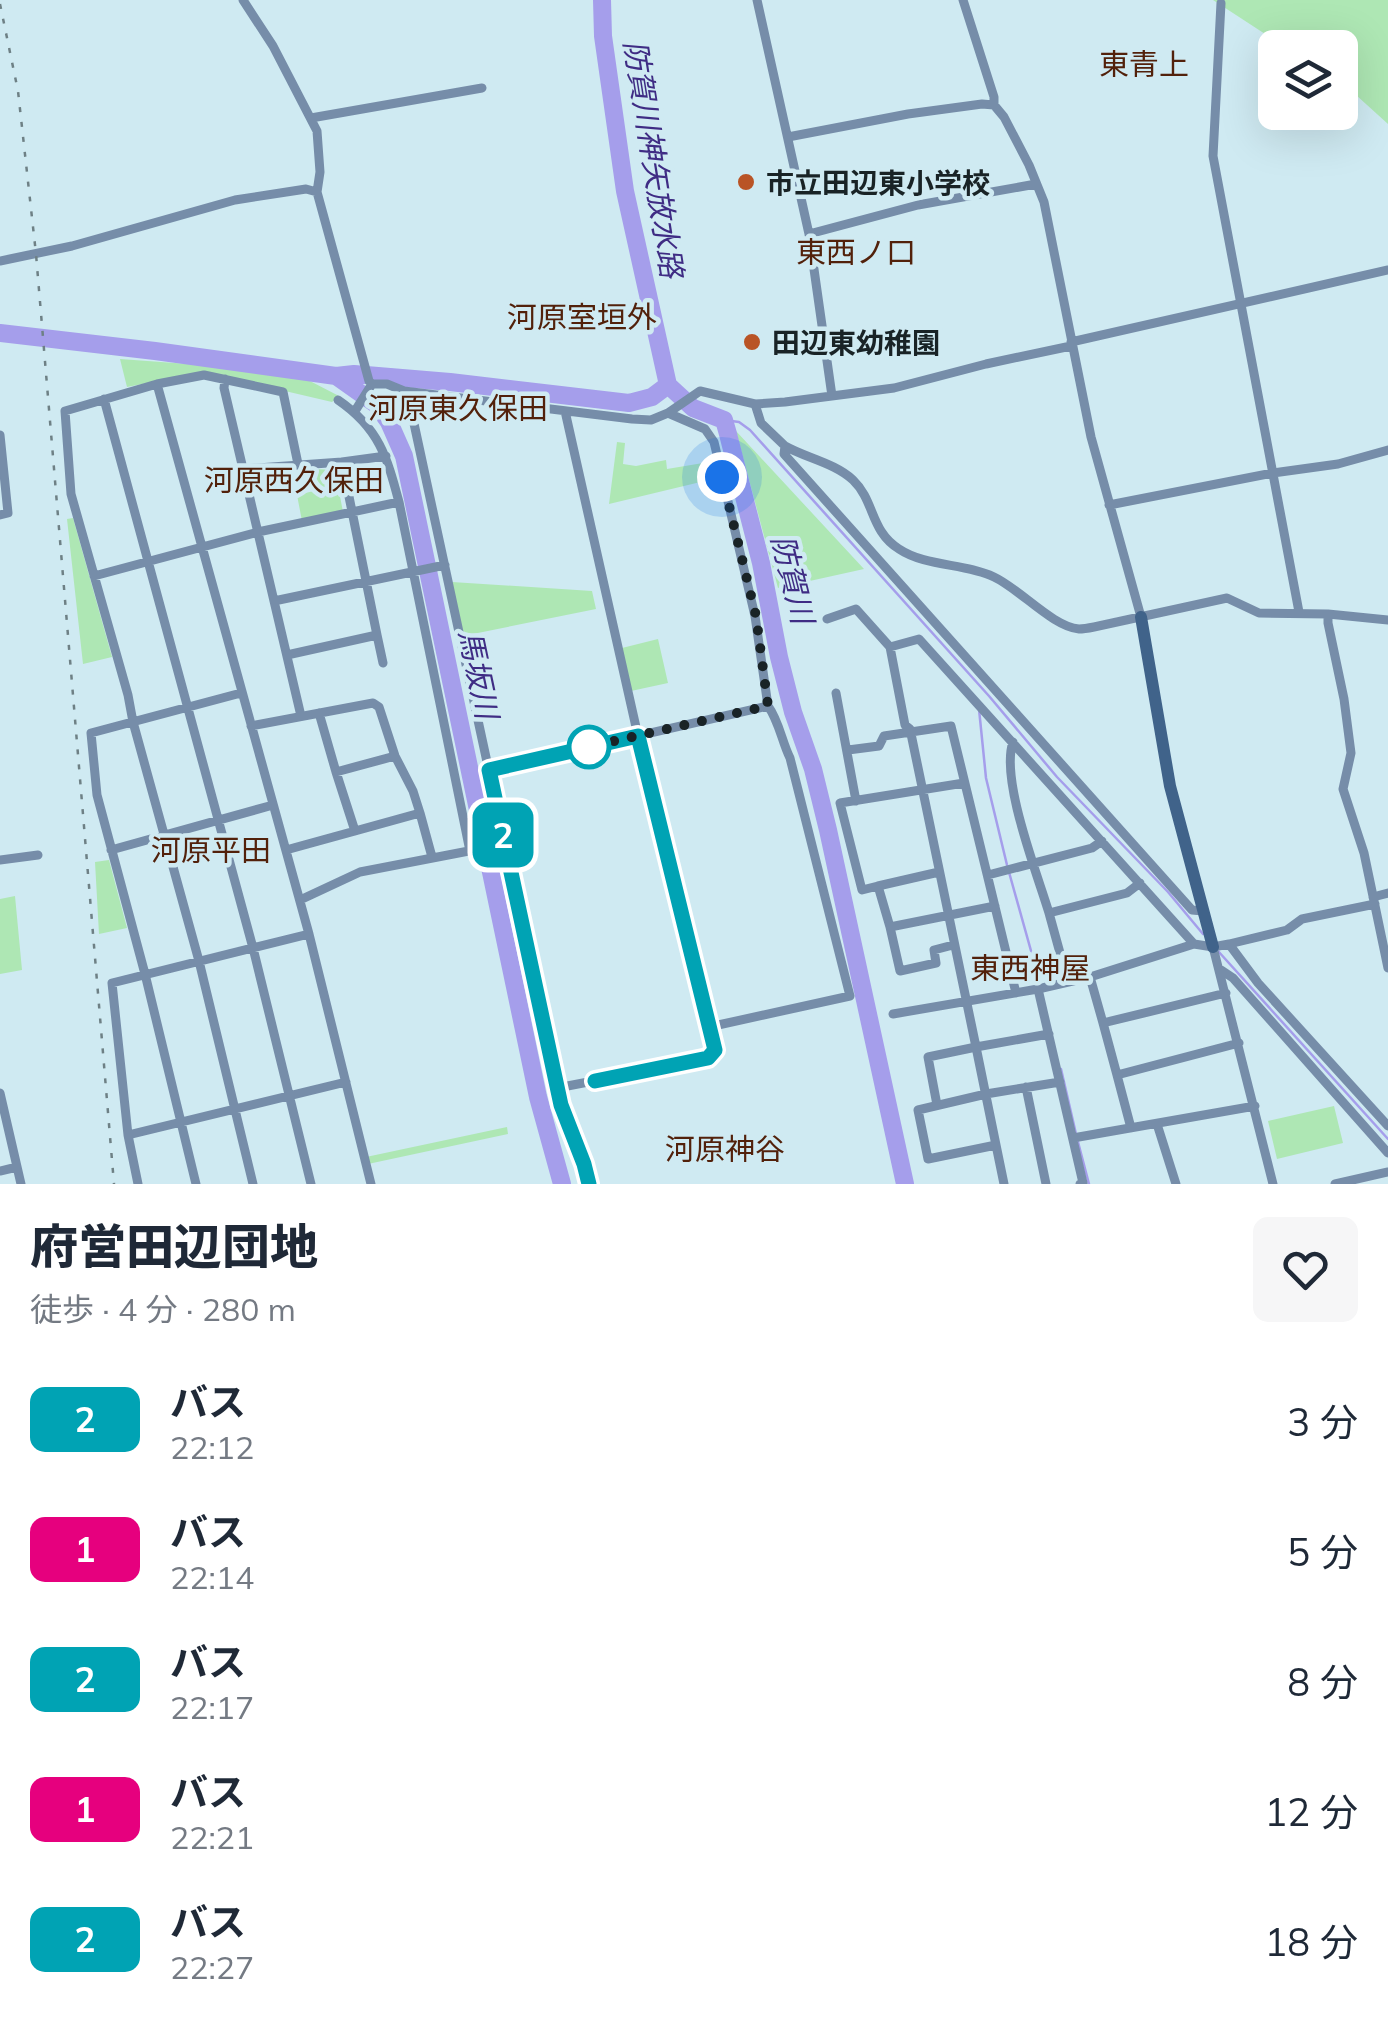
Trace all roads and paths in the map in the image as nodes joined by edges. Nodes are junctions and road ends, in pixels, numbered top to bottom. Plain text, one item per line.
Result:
1 (243, 0) edge
2 (757, 0) edge
3 (962, 0) edge
4 (1220, 3) dead end
5 (482, 88) dead end
6 (994, 105) junction
7 (311, 118) junction
8 (788, 137) junction
9 (1036, 184) junction
10 (318, 192) junction
11 (809, 234) junction
12 (0, 261) edge
13 (1388, 270) edge
14 (1240, 303) junction
15 (1071, 344) junction
16 (225, 379) junction
17 (157, 384) junction
18 (370, 385) junction
19 (404, 391) junction
20 (832, 396) junction
21 (104, 399) junction
22 (338, 400) dead end
23 (755, 404) junction
24 (357, 408) junction
25 (671, 410) junction
26 (564, 411) junction
27 (0, 435) edge
28 (784, 446) junction
29 (1388, 450) edge
30 (386, 456) junction
31 (342, 462) junction
32 (298, 464) junction
33 (242, 468) junction
34 (2, 469) edge
35 (1273, 473) junction
36 (399, 502) junction
37 (1110, 505) junction
38 (353, 512) junction
39 (0, 515) edge
40 (258, 532) junction
41 (201, 546) junction
42 (148, 561) junction
43 (440, 565) junction
44 (417, 570) junction
45 (94, 576) junction
46 (367, 581) junction
47 (274, 602) junction
48 (1299, 612) junction
49 (1328, 614) junction
50 (1141, 617) junction
51 (827, 618) dead end
52 (1388, 620) edge
53 (944, 632) junction
54 (377, 635) junction
55 (919, 639) junction
56 (890, 648) junction
57 (287, 656) junction
58 (383, 663) dead end
59 (241, 693) junction
60 (836, 693) dead end
61 (768, 706) junction
62 (188, 707) junction
63 (319, 713) junction
64 (300, 716) junction
65 (133, 722) junction
66 (251, 726) junction
67 (910, 732) junction
68 (638, 736) junction
69 (1013, 742) junction
70 (848, 750) junction
71 (396, 756) junction
72 (489, 770) junction
73 (336, 772) junction
74 (964, 783) junction
75 (922, 790) junction
76 (856, 801) junction
77 (274, 806) junction
78 (420, 813) junction
79 (219, 821) junction
80 (355, 831) junction
81 (166, 835) junction
82 (1102, 841) junction
83 (502, 845) junction
84 (112, 850) junction
85 (286, 850) junction
86 (474, 850) junction
87 (38, 855) dead end
88 (432, 857) junction
89 (0, 860) edge
90 (1034, 863) junction
91 (938, 872) junction
92 (988, 875) junction
93 (1140, 883) junction
94 (878, 886) junction
95 (1388, 893) edge
96 (300, 900) junction
97 (1374, 901) junction
98 (995, 906) junction
99 (1203, 911) junction
100 (1049, 913) junction
101 (948, 916) junction
102 (890, 926) junction
103 (310, 934) junction
104 (1194, 944) junction
105 (1229, 944) junction
106 (954, 945) junction
107 (1213, 947) junction
108 (253, 948) junction
109 (199, 960) junction
110 (1388, 968) edge
111 (1221, 970) junction
112 (145, 974) junction
113 (1090, 977) junction
114 (1068, 982) junction
115 (1041, 988) junction
116 (1016, 993) junction
117 (1226, 993) junction
118 (966, 1001) junction
119 (893, 1014) dead end
120 (1104, 1024) junction
121 (709, 1027) junction
122 (1048, 1034) junction
123 (1238, 1042) junction
124 (976, 1047) junction
125 (1117, 1075) junction
126 (346, 1082) junction
127 (1060, 1082) junction
128 (557, 1088) junction
129 (1026, 1088) junction
130 (0, 1093) edge
131 (986, 1094) junction
132 (289, 1096) junction
133 (937, 1105) junction
134 (1254, 1106) junction
135 (235, 1109) junction
136 (2, 1112) edge
137 (181, 1122) junction
138 (1157, 1124) junction
139 (1388, 1126) edge
140 (1131, 1128) junction
141 (128, 1135) junction
142 (1073, 1138) junction
143 (996, 1145) junction
144 (1388, 1153) edge
145 (17, 1167) junction
146 (0, 1171) edge
147 (1388, 1172) edge
148 (21, 1184) edge
149 (138, 1184) edge
150 (196, 1184) edge
151 (253, 1184) edge
152 (311, 1184) edge
153 (371, 1184) edge
154 (588, 1184) edge
155 (1004, 1184) edge
156 (1046, 1184) edge
157 (1082, 1184) edge
158 (1176, 1184) edge
159 (1273, 1184) edge
160 (1335, 1184) edge

1 - 7 street
2 - 8 street
3 - 6 street
4 - 14 street
5 - 7 street
6 - 8 street
6 - 9 street
7 - 10 street
8 - 11 street
9 - 11 street
9 - 15 street
10 - 12 street
10 - 18 street
11 - 20 street
13 - 14 street
14 - 15 street
14 - 35 street
15 - 20 street
15 - 37 street
16 - 17 street
16 - 32 street
16 - 33 street
17 - 21 street
17 - 41 street
18 - 19 street
18 - 24 street
19 - 26 street
19 - 43 street
20 - 23 street
21 - 42 street
21 - 45 street
22 - 24 street
23 - 25 street
23 - 28 street
24 - 30 street
25 - 26 street
25 - 61 street
26 - 68 street
27 - 34 street
28 - 50 street
28 - 53 street
29 - 35 street
30 - 31 street
30 - 36 street
31 - 32 street
31 - 38 street
32 - 33 street
33 - 40 street
34 - 39 street
35 - 37 street
35 - 48 street
36 - 38 street
36 - 44 street
37 - 50 street
38 - 40 street
38 - 46 street
40 - 41 street
40 - 47 street
41 - 42 street
41 - 59 street
42 - 45 street
42 - 62 street
43 - 44 street
43 - 72 street
44 - 46 street
44 - 86 street
45 - 65 street
46 - 47 street
46 - 54 street
47 - 57 street
48 - 49 street
48 - 50 street
49 - 52 street
49 - 97 street
50 - 99 street
51 - 56 street
53 - 55 street
53 - 99 street
54 - 57 street
54 - 58 street
55 - 56 street
55 - 69 street
56 - 67 street
57 - 64 street
59 - 62 street
59 - 66 street
60 - 70 street
61 - 68 street
61 - 121 street
62 - 65 street
62 - 79 street
63 - 64 street
63 - 71 street
63 - 73 street
64 - 66 street
65 - 81 street
65 - 84 street
66 - 77 street
67 - 70 street
67 - 74 street
67 - 75 street
68 - 72 street
68 - 121 street
69 - 82 street
69 - 90 street
70 - 76 street
71 - 73 street
71 - 78 street
72 - 83 street
73 - 80 street
74 - 75 street
74 - 92 street
75 - 76 street
75 - 91 street
76 - 94 street
77 - 79 street
77 - 85 street
78 - 80 street
78 - 88 street
79 - 81 street
79 - 108 street
80 - 85 street
81 - 84 street
81 - 109 street
82 - 90 street
82 - 93 street
83 - 86 street
83 - 128 street
84 - 112 street
85 - 96 street
86 - 88 street
87 - 89 street
88 - 96 street
90 - 92 street
90 - 100 street
91 - 94 street
91 - 101 street
92 - 98 street
93 - 100 street
93 - 104 street
94 - 102 street
95 - 97 street
96 - 103 street
97 - 105 street
97 - 110 street
98 - 101 street
98 - 116 street
99 - 107 street
100 - 114 street
101 - 102 street
101 - 106 street
102 - 106 street
103 - 108 street
103 - 126 street
104 - 107 street
104 - 113 street
105 - 107 street
105 - 139 street
106 - 118 street
107 - 111 street
108 - 109 street
108 - 132 street
109 - 112 street
109 - 135 street
111 - 117 street
111 - 144 street
112 - 137 street
112 - 141 street
113 - 114 street
113 - 120 street
114 - 115 street
115 - 116 street
115 - 122 street
116 - 118 street
117 - 120 street
117 - 123 street
118 - 119 street
118 - 124 street
120 - 125 street
121 - 128 street
122 - 124 street
122 - 127 street
123 - 125 street
123 - 134 street
124 - 131 street
124 - 133 street
125 - 140 street
126 - 132 street
126 - 153 street
127 - 129 street
127 - 142 street
128 - 154 street
129 - 131 street
129 - 156 street
130 - 136 street
131 - 133 street
131 - 143 street
132 - 135 street
132 - 152 street
133 - 143 street
134 - 138 street
134 - 159 street
135 - 137 street
135 - 151 street
136 - 145 street
137 - 141 street
137 - 150 street
138 - 140 street
138 - 158 street
140 - 142 street
141 - 149 street
142 - 157 street
143 - 155 street
145 - 146 street
145 - 148 street
147 - 160 street

